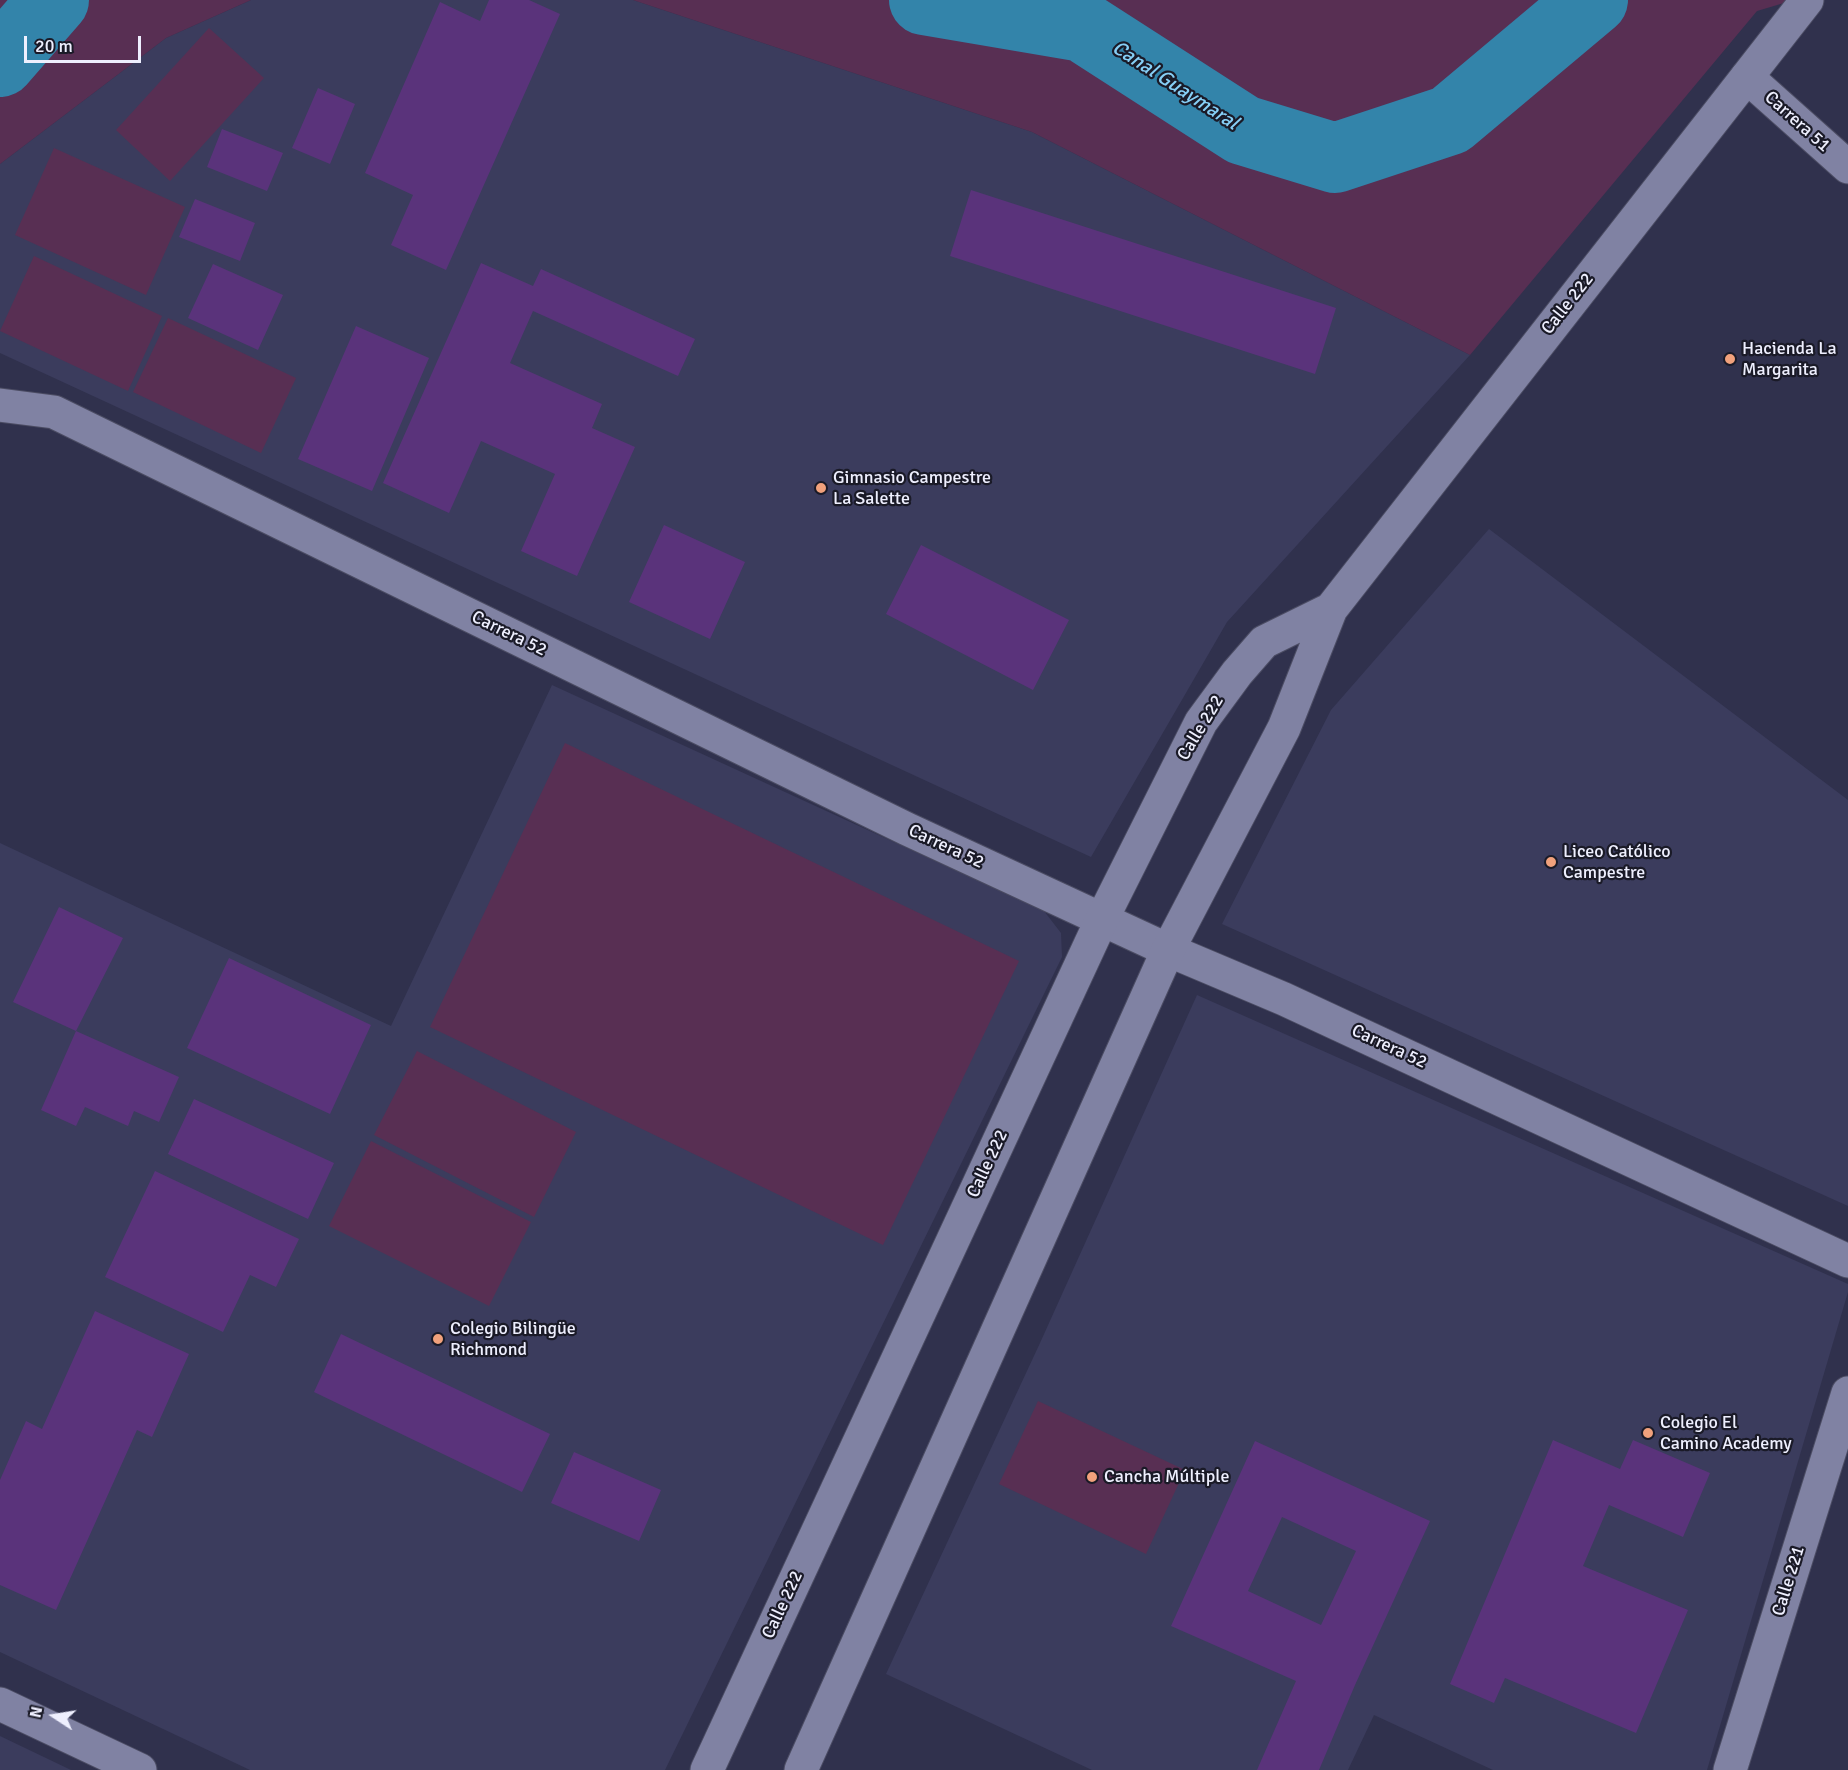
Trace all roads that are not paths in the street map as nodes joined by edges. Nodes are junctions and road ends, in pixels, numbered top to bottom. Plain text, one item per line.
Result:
1 (1807, 0) edge
2 (1747, 77) junction
3 (1848, 167) edge
4 (0, 405) edge
5 (1331, 609) junction
6 (1102, 919) junction
7 (1168, 950) junction
8 (1848, 1261) edge
9 (1848, 1393) edge
10 (0, 1704) edge
11 (140, 1770) edge
12 (707, 1770) edge
13 (801, 1770) edge
14 (1730, 1770) edge

1 - 2 street, Calle 222
2 - 3 street, Carrera 51
2 - 5 street, Calle 222
4 - 6 street, Carrera 52
5 - 6 street, Calle 222
5 - 7 street, Calle 222
6 - 7 street, Carrera 52
6 - 12 street, Calle 222
7 - 8 street, Carrera 52
7 - 13 street, Calle 222
9 - 14 street, Calle 221
10 - 11 street

